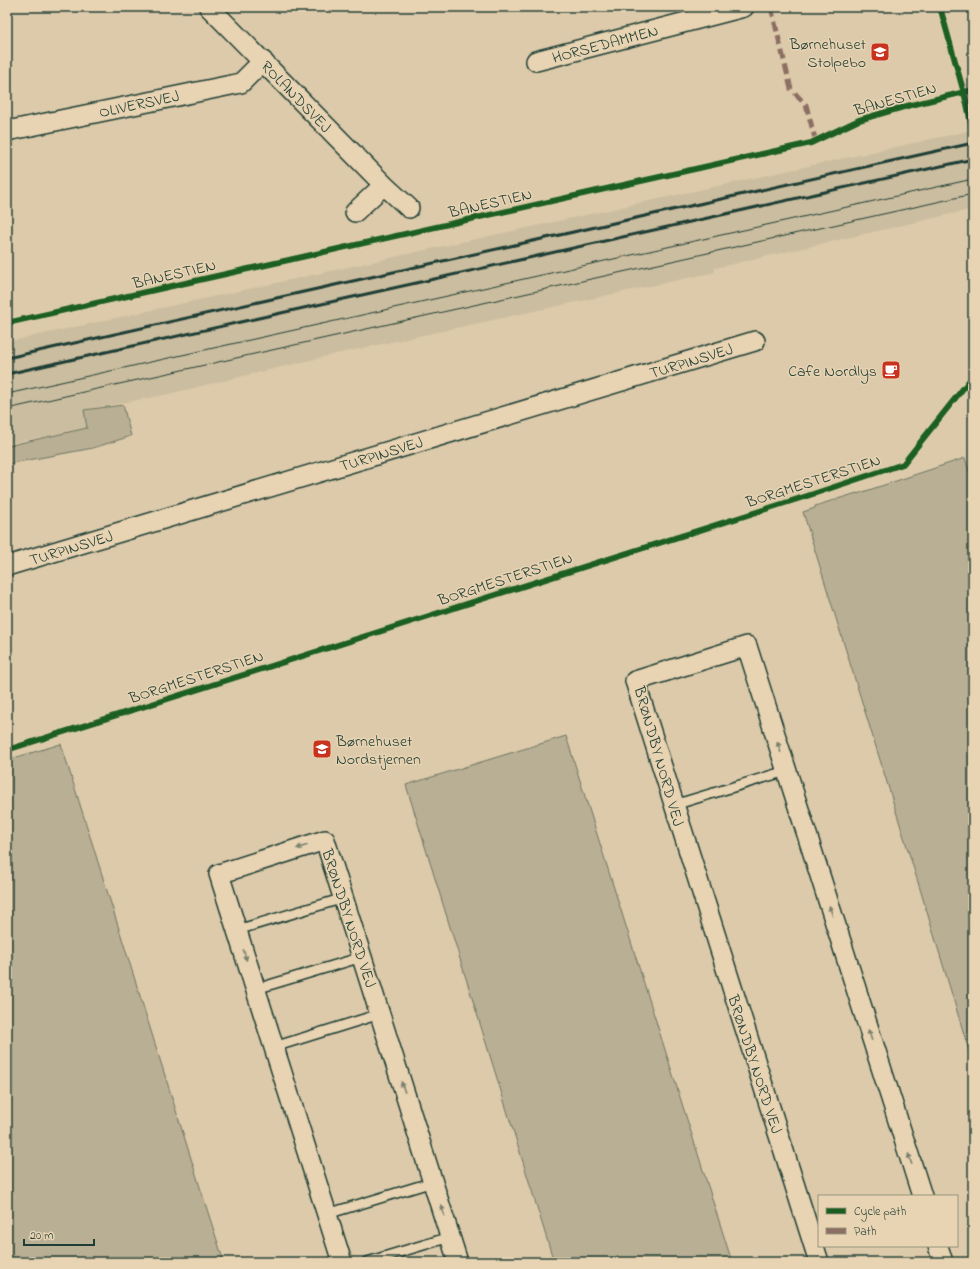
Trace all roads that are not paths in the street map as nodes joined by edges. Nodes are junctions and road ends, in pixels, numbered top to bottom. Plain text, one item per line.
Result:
1 (209, 7) edge
2 (744, 7) edge
3 (263, 61) junction
4 (536, 61) dead end
5 (7, 131) edge
6 (384, 185) junction
7 (409, 208) dead end
8 (355, 212) dead end
9 (755, 341) dead end
10 (7, 566) edge
11 (786, 771) junction
12 (674, 805) junction
13 (344, 898) junction
14 (237, 930) junction
15 (362, 957) junction
16 (256, 989) junction
17 (380, 1014) junction
18 (274, 1047) junction
19 (433, 1182) junction
20 (922, 1195) edge
21 (327, 1214) junction
22 (450, 1236) junction
23 (938, 1247) edge
24 (342, 1262) edge
25 (367, 1262) edge
26 (458, 1262) edge
27 (819, 1262) edge
28 (943, 1262) edge

1 - 3 street, ROLANDSVEJ
2 - 4 street, HORSEDAMMEN
3 - 5 street, OLIVERSVEJ
3 - 6 street, ROLANDSVEJ
6 - 7 street, ROLANDSVEJ
6 - 8 street
9 - 10 street, TURPINSVEJ
11 - 12 lane
11 -> 12 street, BRØNDBY NORD VEJ
20 -> 11 street, BRØNDBY NORD VEJ
12 - 27 street, BRØNDBY NORD VEJ
13 - 14 lane
13 -> 14 street, BRØNDBY NORD VEJ
13 - 15 street, BRØNDBY NORD VEJ
14 -> 16 street, BRØNDBY NORD VEJ
15 - 16 lane
15 - 17 street, BRØNDBY NORD VEJ
16 - 18 street, BRØNDBY NORD VEJ
17 - 18 lane
19 -> 17 street, BRØNDBY NORD VEJ
18 - 21 street, BRØNDBY NORD VEJ
19 - 21 lane
22 -> 19 street, BRØNDBY NORD VEJ
21 - 24 street, BRØNDBY NORD VEJ
22 - 25 lane
22 - 26 street, BRØNDBY NORD VEJ
23 - 28 street

